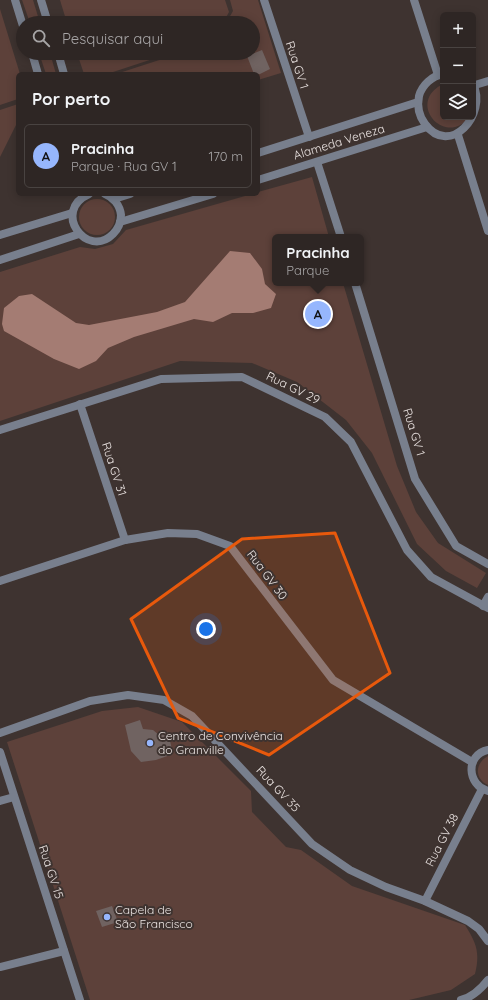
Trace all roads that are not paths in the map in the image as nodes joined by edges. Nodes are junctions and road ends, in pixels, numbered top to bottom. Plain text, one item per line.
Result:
1 (15, 0) edge
2 (40, 0) edge
3 (264, 0) edge
4 (414, 0) edge
5 (20, 16) edge
6 (46, 16) edge
7 (34, 60) edge
8 (60, 60) edge
9 (37, 72) edge
10 (63, 72) edge
11 (440, 72) edge
12 (440, 76) edge
13 (488, 81) edge
14 (476, 84) edge
15 (476, 89) edge
16 (418, 102) junction
17 (427, 127) junction
18 (458, 135) junction
19 (308, 137) junction
20 (260, 152) edge
21 (318, 162) junction
22 (260, 179) edge
23 (109, 196) edge
24 (124, 196) edge
25 (206, 196) edge
26 (78, 197) edge
27 (114, 199) junction
28 (72, 212) junction
29 (120, 222) junction
30 (488, 231) edge
31 (79, 234) junction
32 (340, 234) edge
33 (0, 235) edge
34 (0, 260) edge
35 (356, 286) edge
36 (80, 404) junction
37 (0, 430) edge
38 (125, 540) junction
39 (488, 564) edge
40 (0, 581) edge
41 (488, 597) edge
42 (486, 607) edge
43 (0, 733) edge
44 (488, 750) edge
45 (0, 752) edge
46 (472, 762) junction
47 (485, 790) edge
48 (14, 797) junction
49 (0, 801) edge
50 (425, 902) junction
51 (488, 941) edge
52 (64, 951) junction
53 (0, 966) edge
54 (488, 980) edge
55 (80, 1000) edge
56 (461, 1000) edge

1 - 5 street
2 - 6 street
3 - 19 street, Rua GV 1
4 - 11 street
7 - 9 street
8 - 10 street
12 - 16 street
13 - 14 street
15 - 18 street
16 - 17 street
16 - 19 street, Alameda Veneza
17 - 18 street
17 - 21 street, Alameda Veneza
18 - 30 street
19 - 20 street, Alameda Veneza
21 - 22 street, Alameda Veneza
21 - 32 street
23 - 27 street
24 - 27 street
25 - 29 street
26 - 28 street
27 - 29 street
28 - 31 street
28 - 33 street
29 - 31 street
31 - 34 street
35 - 39 street, Rua GV 1
36 - 37 street, Rua GV 29
36 - 38 street, Rua GV 31
36 - 42 street, Rua GV 29
38 - 40 street, Rua GV 30
38 - 46 street, Rua GV 30
41 - 42 street
43 - 50 street, Rua GV 35
44 - 46 street
45 - 48 street, Rua GV 15
46 - 47 street
47 - 50 street, Rua GV 38
48 - 49 street
48 - 52 street, Rua GV 15
50 - 51 street, Rua GV 35
52 - 53 street
52 - 55 street, Rua GV 15
54 - 56 street

